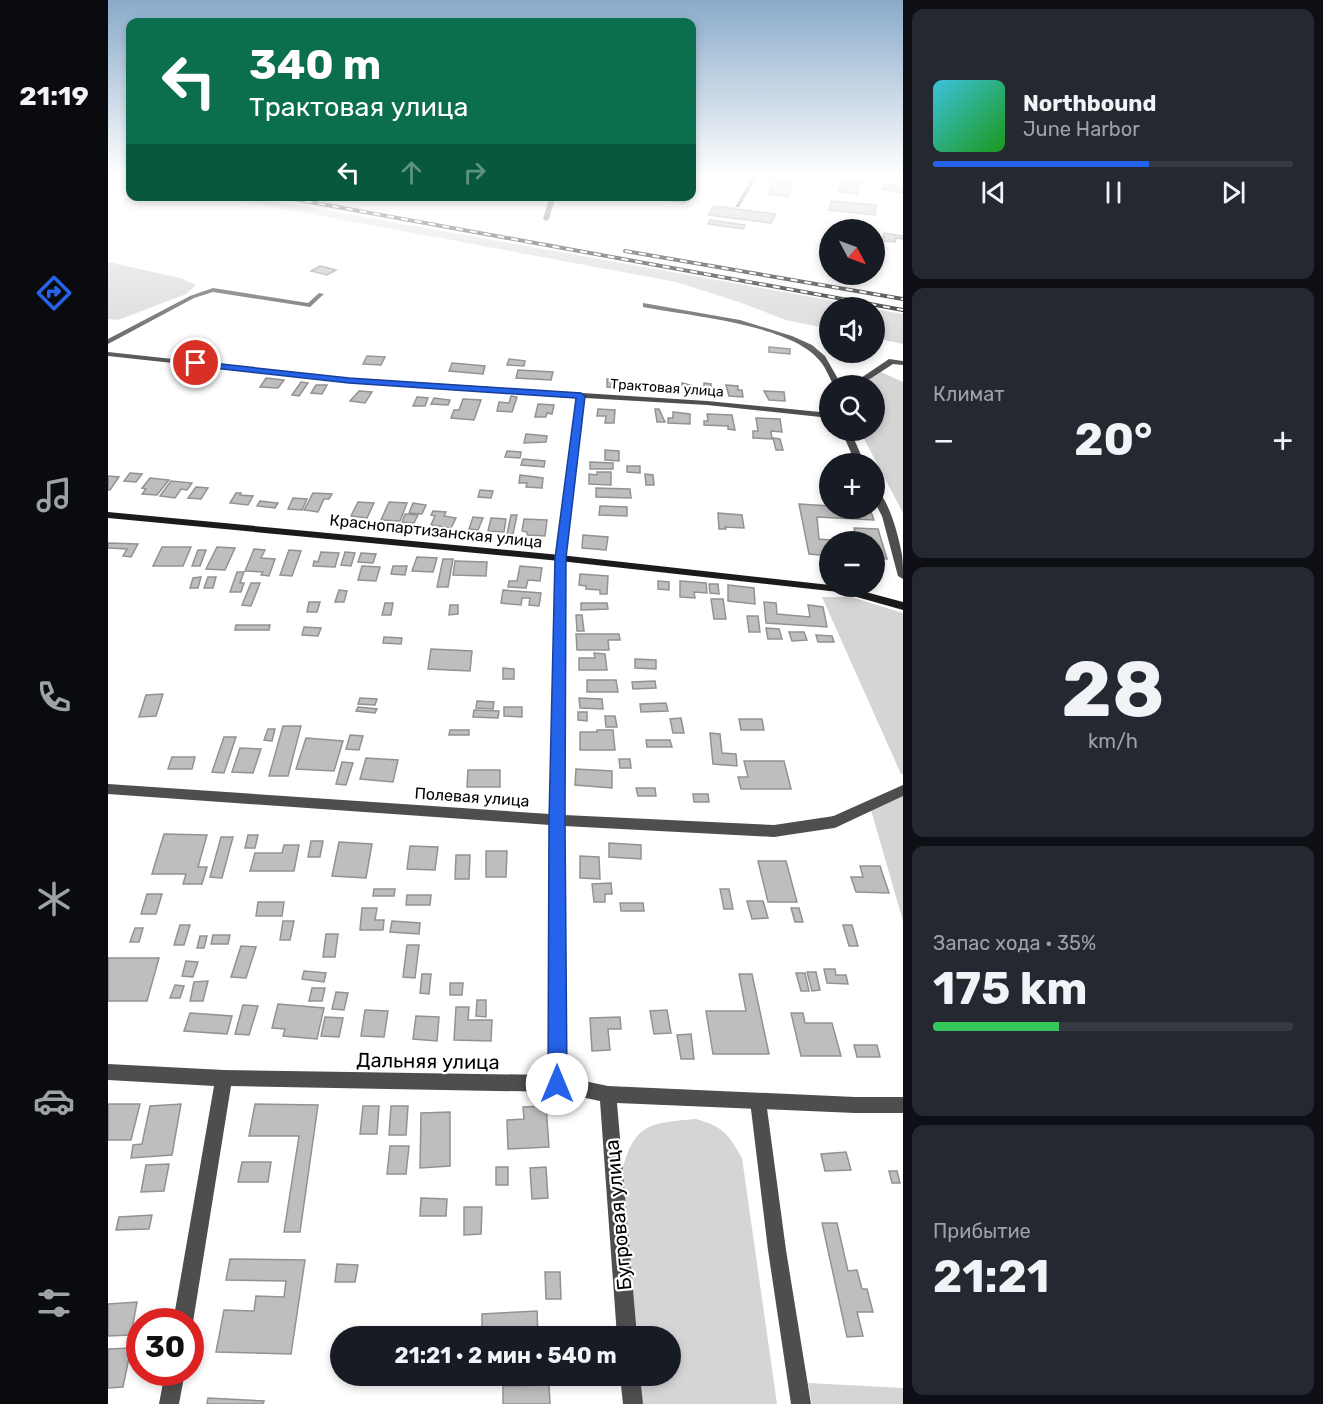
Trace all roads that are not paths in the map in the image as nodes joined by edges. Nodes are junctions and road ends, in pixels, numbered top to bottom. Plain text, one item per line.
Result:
1 (321, 294) dead end
2 (646, 305) dead end
3 (108, 342) edge
4 (108, 354) edge
5 (903, 363) edge
6 (832, 375) edge
7 (870, 375) edge
8 (581, 396) junction
9 (819, 415) edge
10 (885, 512) edge
11 (108, 515) edge
12 (560, 558) junction
13 (903, 576) edge
14 (903, 606) edge
15 (108, 789) edge
16 (903, 790) edge
17 (557, 820) junction
18 (108, 1072) edge
19 (224, 1078) junction
20 (557, 1084) junction
21 (608, 1094) junction
22 (758, 1101) junction
23 (903, 1105) edge
24 (185, 1308) edge
25 (626, 1326) edge
26 (172, 1386) edge
27 (631, 1386) edge
28 (169, 1404) edge
29 (633, 1404) edge
30 (801, 1404) edge

1 - 3 street
2 - 6 street
4 - 8 street, Трактовая улица
5 - 7 street
8 - 9 street, Трактовая улица
8 - 12 street
10 - 13 street
11 - 12 street, Краснопартизанская улица
12 - 14 street, Краснопартизанская улица
12 - 17 street
15 - 17 street, Полевая улица
16 - 17 street, Полевая улица
17 - 20 street
18 - 19 street, Дальняя улица
19 - 20 street, Дальняя улица
19 - 24 street
20 - 21 street, Дальняя улица
21 - 22 street, Дальняя улица
21 - 25 street, Бугровая улица
22 - 23 street, Дальняя улица
22 - 30 street
26 - 28 street
27 - 29 street

